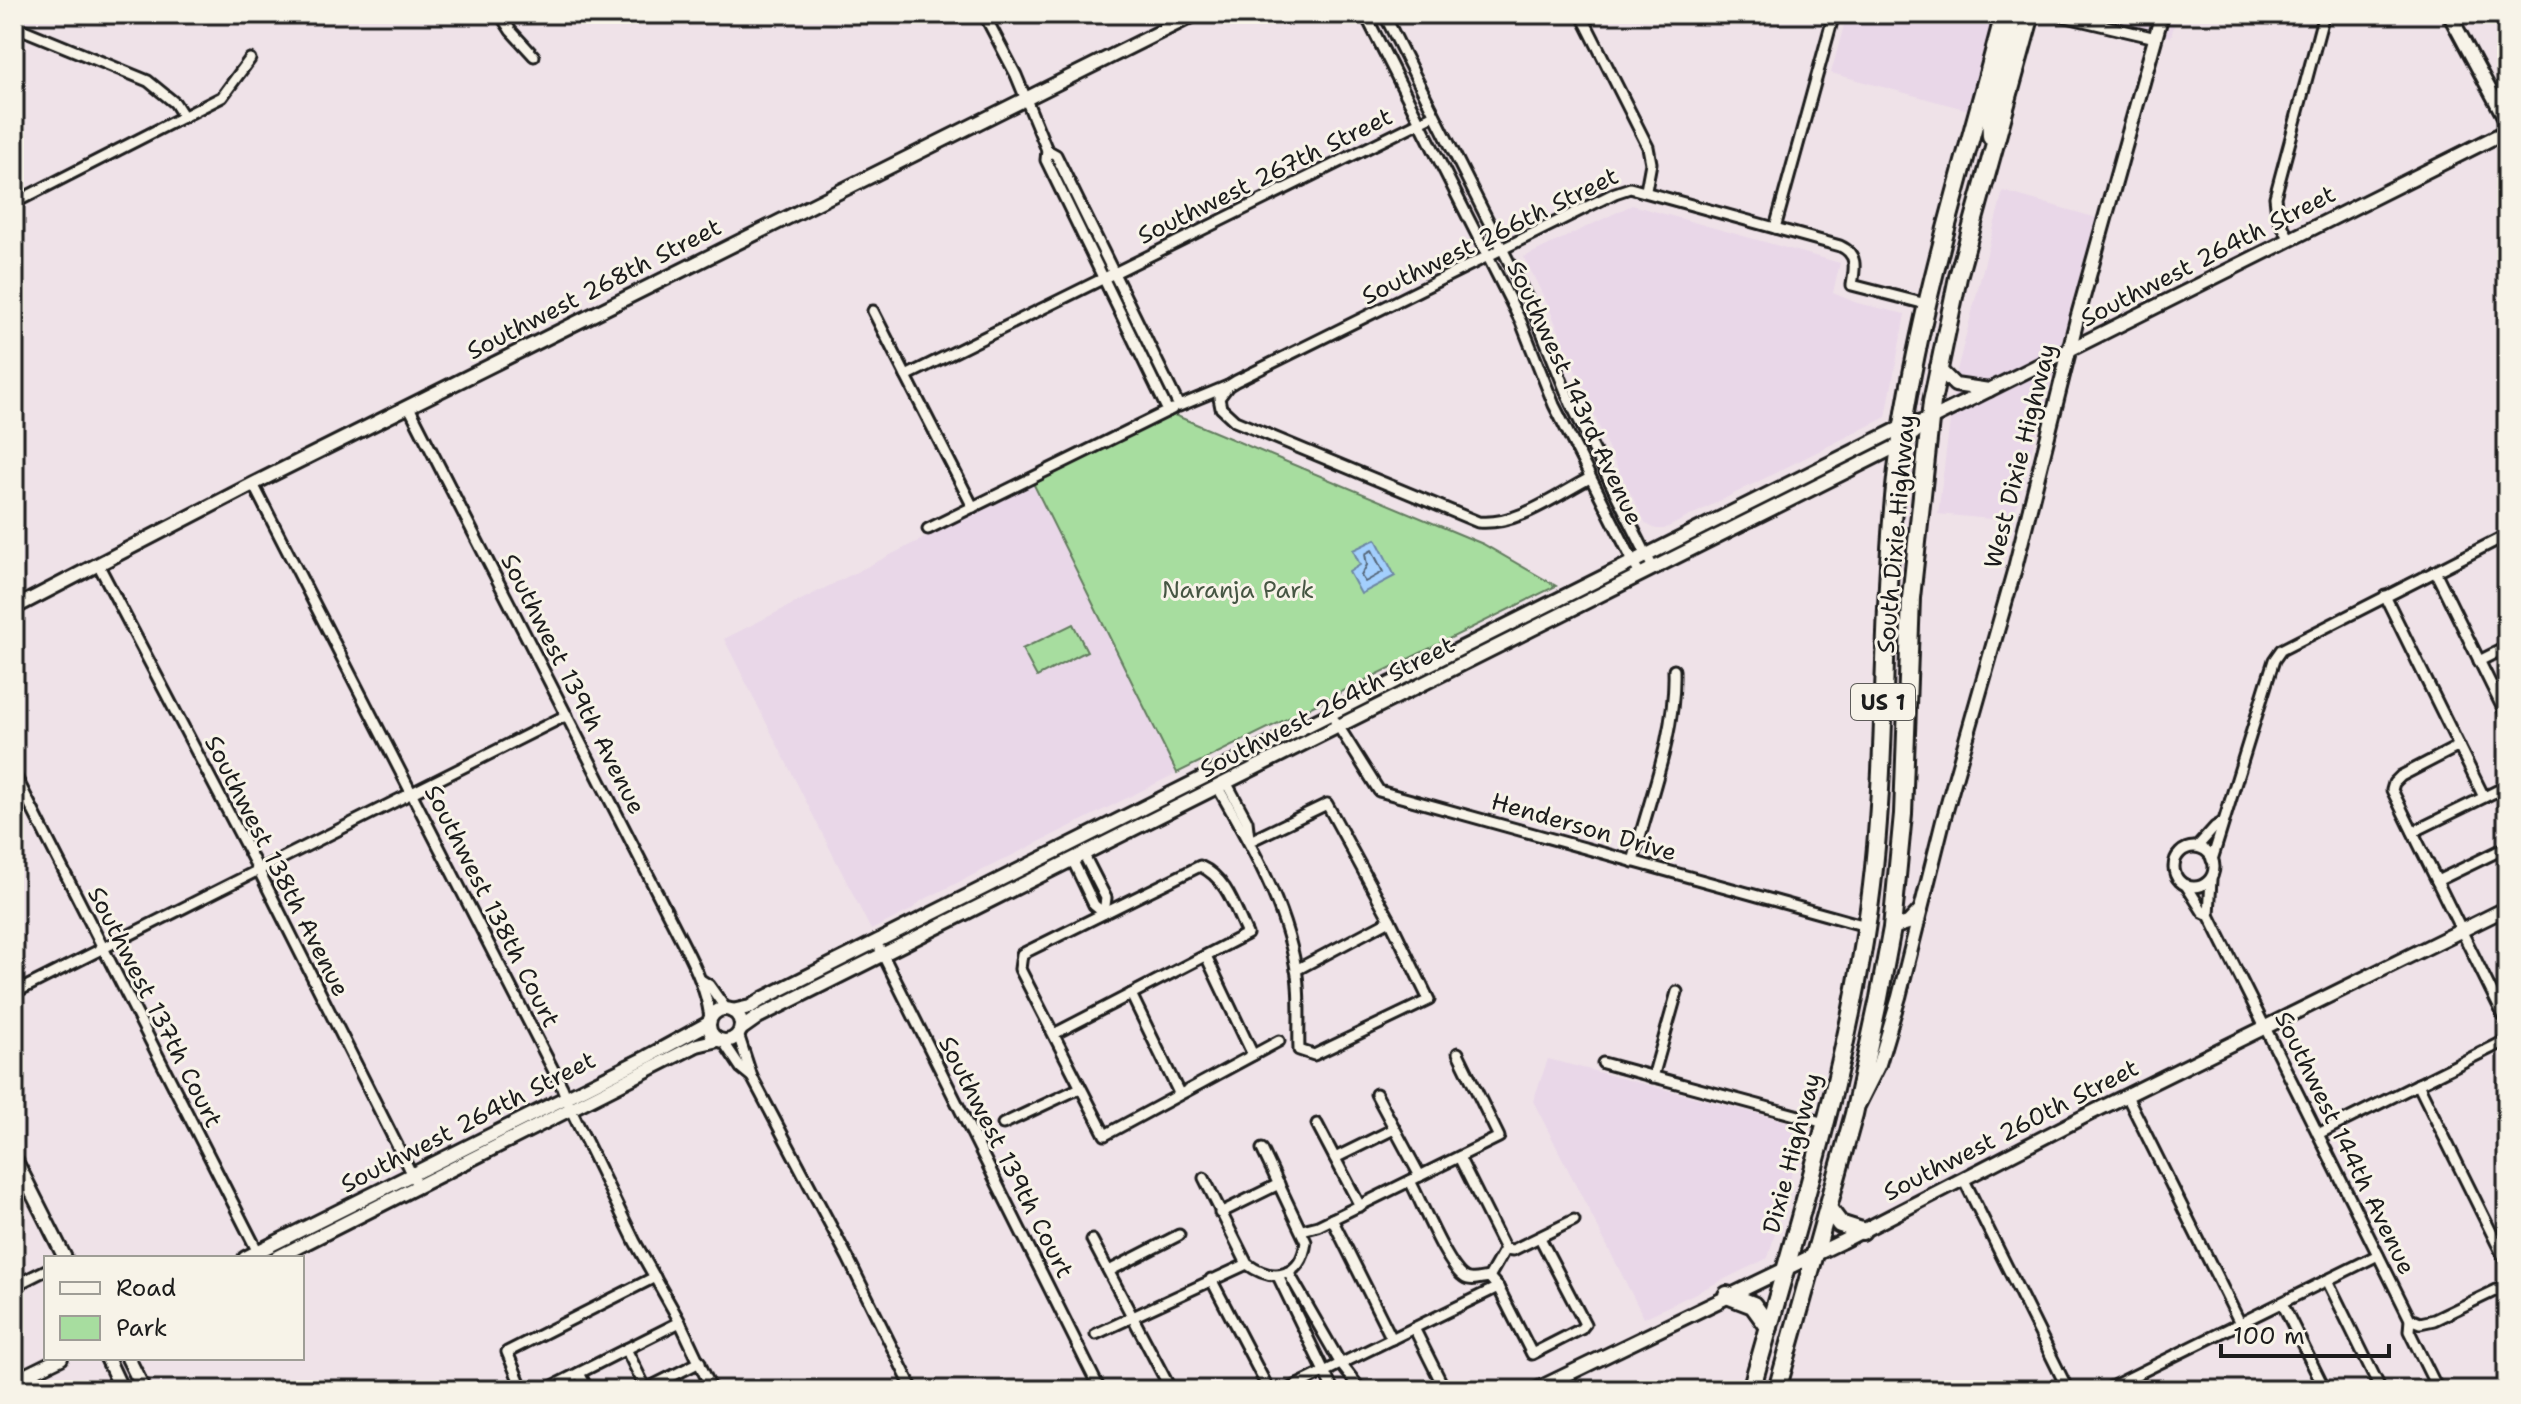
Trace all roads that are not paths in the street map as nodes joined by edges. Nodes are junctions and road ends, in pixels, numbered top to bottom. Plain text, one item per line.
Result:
1 (500, 14) edge
2 (984, 14) edge
3 (1196, 14) edge
4 (1365, 14) edge
5 (1384, 14) edge
6 (1581, 14) edge
7 (1834, 14) edge
8 (2004, 14) edge
9 (2010, 14) edge
10 (2031, 14) edge
11 (2054, 14) edge
12 (2162, 14) edge
13 (2324, 14) edge
14 (2449, 14) edge
15 (14, 26) edge
16 (2156, 38) junction
17 (534, 56) dead end
18 (250, 59) dead end
19 (1024, 99) junction
20 (1434, 115) junction
21 (184, 117) junction
22 (1420, 122) junction
23 (2507, 122) edge
24 (2507, 131) edge
25 (1047, 150) junction
26 (1991, 153) junction
27 (1646, 190) junction
28 (14, 203) edge
29 (1775, 228) junction
30 (2290, 240) junction
31 (1502, 249) junction
32 (1487, 256) junction
33 (1113, 272) junction
34 (1102, 277) junction
35 (1926, 304) junction
36 (873, 311) dead end
37 (2070, 350) junction
38 (1937, 367) junction
39 (906, 376) junction
40 (1228, 386) junction
41 (1989, 390) junction
42 (1179, 406) junction
43 (409, 407) junction
44 (1168, 411) junction
45 (1929, 420) junction
46 (1902, 435) junction
47 (1590, 478) junction
48 (253, 484) junction
49 (973, 507) junction
50 (928, 529) dead end
51 (2507, 535) edge
52 (1647, 555) junction
53 (1633, 562) junction
54 (98, 564) junction
55 (1653, 568) junction
56 (2435, 571) junction
57 (1640, 575) junction
58 (2385, 596) junction
59 (14, 608) edge
60 (2507, 647) edge
61 (2479, 661) junction
62 (1674, 670) dead end
63 (1332, 714) junction
64 (567, 715) junction
65 (2507, 717) edge
66 (1338, 726) junction
67 (2459, 746) junction
68 (14, 773) edge
69 (1222, 784) junction
70 (2507, 786) edge
71 (411, 793) junction
72 (2484, 797) junction
73 (2222, 823) junction
74 (2413, 832) junction
75 (1250, 841) junction
76 (2197, 847) junction
77 (2507, 847) edge
78 (1078, 856) junction
79 (2212, 860) junction
80 (1633, 862) junction
81 (258, 869) junction
82 (2211, 876) junction
83 (1097, 880) junction
84 (2437, 881) junction
85 (2186, 885) junction
86 (1085, 887) junction
87 (2507, 908) edge
88 (1921, 909) junction
89 (1104, 913) junction
90 (2209, 915) junction
91 (1390, 920) junction
92 (1866, 926) junction
93 (1892, 928) junction
94 (2461, 930) junction
95 (879, 948) junction
96 (102, 949) junction
97 (1206, 956) junction
98 (1296, 970) junction
99 (701, 980) junction
100 (1677, 992) dead end
101 (14, 993) edge
102 (1131, 994) junction
103 (729, 1010) junction
104 (710, 1021) junction
105 (2507, 1023) edge
106 (2266, 1027) junction
107 (740, 1032) junction
108 (1054, 1034) junction
109 (720, 1040) junction
110 (2507, 1040) edge
111 (1279, 1041) dead end
112 (1458, 1053) dead end
113 (1253, 1055) junction
114 (1603, 1063) dead end
115 (752, 1077) junction
116 (1653, 1077) junction
117 (2418, 1084) junction
118 (1080, 1088) junction
119 (1179, 1093) junction
120 (1376, 1094) dead end
121 (2127, 1096) junction
122 (567, 1097) junction
123 (571, 1110) junction
124 (1854, 1114) junction
125 (1825, 1123) junction
126 (1003, 1124) dead end
127 (1317, 1124) dead end
128 (1394, 1129) junction
129 (2318, 1134) junction
130 (1262, 1149) dead end
131 (14, 1157) edge
132 (1459, 1157) junction
133 (1335, 1158) junction
134 (412, 1175) junction
135 (1204, 1178) dead end
136 (1415, 1178) junction
137 (1963, 1178) junction
138 (20, 1183) edge
139 (1279, 1184) junction
140 (418, 1187) junction
141 (1360, 1206) junction
142 (1828, 1208) junction
143 (1220, 1213) junction
144 (1332, 1219) junction
145 (1574, 1220) dead end
146 (1302, 1230) junction
147 (1862, 1231) junction
148 (1179, 1235) dead end
149 (1540, 1238) junction
150 (1092, 1240) dead end
151 (1505, 1249) junction
152 (259, 1255) edge
153 (1815, 1255) junction
154 (2378, 1255) junction
155 (64, 1256) edge
156 (280, 1256) edge
157 (1247, 1264) junction
158 (2507, 1264) edge
159 (1786, 1268) junction
160 (44, 1271) edge
161 (1109, 1271) junction
162 (1288, 1272) junction
163 (1278, 1276) junction
164 (655, 1277) junction
165 (1489, 1277) junction
166 (1211, 1279) junction
167 (2327, 1280) junction
168 (2507, 1285) edge
169 (14, 1286) edge
170 (1498, 1287) junction
171 (1727, 1295) junction
172 (2282, 1303) junction
173 (1132, 1317) junction
174 (1314, 1318) junction
175 (2410, 1319) junction
176 (680, 1322) junction
177 (2240, 1323) junction
178 (1301, 1324) junction
179 (1769, 1327) junction
180 (1414, 1328) junction
181 (1096, 1334) dead end
182 (1392, 1339) junction
183 (626, 1349) junction
184 (57, 1360) edge
185 (108, 1360) edge
186 (129, 1360) edge
187 (700, 1362) junction
188 (1341, 1364) junction
189 (1324, 1372) junction
190 (579, 1373) junction
191 (14, 1381) edge
192 (122, 1390) edge
193 (144, 1390) edge
194 (523, 1390) edge
195 (545, 1390) edge
196 (588, 1390) edge
197 (645, 1390) edge
198 (712, 1390) edge
199 (913, 1390) edge
200 (1100, 1390) edge
201 (1171, 1390) edge
202 (1269, 1390) edge
203 (1287, 1390) edge
204 (1333, 1390) edge
205 (1361, 1390) edge
206 (1445, 1390) edge
207 (1535, 1390) edge
208 (1751, 1390) edge
209 (1777, 1390) edge
210 (2068, 1390) edge
211 (2105, 1390) edge
212 (2325, 1390) edge
213 (2381, 1390) edge
214 (2438, 1390) edge

1 - 17 street
2 - 19 street
3 - 19 street, Southwest 268th Street
4 - 22 street, Southwest 143rd Avenue
5 - 20 street, Southwest 143rd Avenue
6 - 27 street
7 - 29 street
8 - 35 highway, South Dixie Highway / US 1
9 - 26 highway
10 - 26 highway, South Dixie Highway / US 1
11 - 16 street
12 - 16 street, West Dixie Highway
13 - 30 street
14 - 23 street
15 - 21 street
16 - 37 street, West Dixie Highway
18 - 21 street
19 - 25 street
19 - 43 street, Southwest 268th Street
20 - 22 street, Southwest 267th Street
20 - 31 street, Southwest 143rd Avenue
21 - 28 street
22 - 32 street, Southwest 143rd Avenue
22 - 33 street, Southwest 267th Street
24 - 30 street, Southwest 264th Street
25 - 33 street
25 - 34 street
26 - 38 highway, South Dixie Highway / US 1
27 - 29 street, Southwest 266th Street
27 - 31 street, Southwest 266th Street
29 - 35 street, Southwest 266th Street
30 - 37 street, Southwest 264th Street
31 - 32 street, Southwest 266th Street
31 - 52 street, Southwest 143rd Avenue
32 - 40 street, Southwest 266th Street
32 - 47 street, Southwest 143rd Avenue
33 - 34 street, Southwest 267th Street
33 - 42 street
34 - 39 street, Southwest 267th Street
34 - 44 street
35 - 46 highway, South Dixie Highway / US 1
36 - 39 street
37 - 41 street, Southwest 264th Street
37 - 88 street, West Dixie Highway
38 - 41 street
38 - 45 highway, South Dixie Highway / US 1
39 - 49 street
40 - 42 street
40 - 47 street, Southwest 266th Street
41 - 45 street, Southwest 264th Street
42 - 44 street
43 - 48 street, Southwest 268th Street
43 - 64 street, Southwest 139th Avenue
44 - 49 street
45 - 46 street, Southwest 264th Street
45 - 93 highway, South Dixie Highway / US 1
46 - 52 street, Southwest 264th Street
46 - 55 street, Southwest 264th Street
46 - 92 highway, South Dixie Highway / US 1
47 - 53 street, Southwest 143rd Avenue
48 - 54 street, Southwest 268th Street
48 - 71 street, Southwest 138th Court
49 - 50 street
51 - 56 street
52 - 53 street, Southwest 264th Street
52 - 55 street, Southwest 143rd Avenue
53 - 57 street, Southwest 143rd Avenue
53 - 63 street, Southwest 264th Street
54 - 59 street, Southwest 268th Street
54 - 81 street, Southwest 138th Avenue
55 - 57 street, Southwest 264th Street
56 - 58 street
56 - 61 street
57 - 66 street, Southwest 264th Street
58 - 67 street
58 - 73 street
60 - 61 street
61 - 65 street
62 - 80 street
63 - 66 street, Henderson Drive
63 - 95 street, Southwest 264th Street
64 - 71 street
64 - 99 street, Southwest 139th Avenue
66 - 69 street, Southwest 264th Street
66 - 80 street, Henderson Drive
67 - 72 street
67 - 74 street
68 - 96 street, Southwest 137th Court
69 - 75 street
69 - 78 street, Southwest 264th Street
70 - 72 street
71 - 81 street
71 - 122 street, Southwest 138th Court
72 - 74 street
73 - 76 street
73 - 79 street
74 - 84 street
75 - 91 street
75 - 98 street
76 - 79 street
76 - 85 street
77 - 84 street
78 - 83 street
78 - 86 street
78 - 95 street, Southwest 264th Street
79 - 82 street
80 - 92 street, Henderson Drive
81 - 96 street
81 - 134 street, Southwest 138th Avenue
82 - 85 street
82 - 90 street, Southwest 144th Avenue
83 - 86 street
83 - 89 street
84 - 94 street
85 - 90 street, Southwest 144th Avenue
86 - 89 street
87 - 94 street, Southwest 260th Street
88 - 93 street
88 - 124 street, West Dixie Highway
89 - 97 street
89 - 108 street
90 - 106 street, Southwest 144th Avenue
91 - 98 street
91 - 98 street
92 - 93 highway
92 - 125 highway, Dixie Highway / US 1
93 - 124 highway, South Dixie Highway / US 1
94 - 105 street
94 - 106 street, Southwest 260th Street
95 - 103 street, Southwest 264th Street
95 - 107 street, Southwest 264th Street
95 - 200 street, Southwest 139th Court
96 - 101 street
96 - 152 street, Southwest 137th Court
97 - 102 street
97 - 113 street
99 - 103 street, Southwest 139th Avenue
99 - 104 street, Southwest 139th Avenue
100 - 116 street
102 - 108 street
102 - 119 street
103 - 104 street
103 - 107 street
104 - 109 street
104 - 122 street, Southwest 264th Street
106 - 121 street, Southwest 260th Street
106 - 129 street, Southwest 144th Avenue
107 - 109 street
107 - 115 street
108 - 118 street
109 - 115 street
109 - 123 street, Southwest 264th Street
110 - 117 street
111 - 113 street
112 - 132 street
113 - 119 street
114 - 116 street
115 - 199 street
116 - 125 street
117 - 129 street
117 - 158 street
118 - 119 street
118 - 126 street
120 - 128 street
121 - 137 street, Southwest 260th Street
121 - 177 street
122 - 123 street, Southwest 138th Court
122 - 134 street, Southwest 264th Street
123 - 140 street, Southwest 264th Street
123 - 164 street, Southwest 138th Court
124 - 142 highway, Dixie Highway / US 1
125 - 159 highway, Dixie Highway / US 1
127 - 133 street
128 - 133 street
128 - 136 street
129 - 154 street, Southwest 144th Avenue
130 - 139 street
131 - 138 street
132 - 136 street
132 - 151 street
133 - 141 street
134 - 140 street, Southwest 138th Avenue
134 - 152 street, Southwest 264th Street
135 - 143 street
136 - 141 street
136 - 165 street
137 - 147 street, Southwest 260th Street
137 - 210 street
138 - 155 street
139 - 143 street
139 - 146 street
140 - 156 street, Southwest 264th Street
141 - 144 street
142 - 147 highway
142 - 153 highway, Dixie Highway / US 1
143 - 157 street
144 - 146 street
144 - 182 street
145 - 149 street
146 - 162 street
147 - 153 street, Southwest 260th Street
148 - 161 street
149 - 151 street
149 - 170 street
150 - 161 street
151 - 165 street
153 - 159 street, Southwest 260th Street
153 - 209 highway, Dixie Highway / US 1
154 - 167 street
154 - 175 street, Southwest 144th Avenue
157 - 163 street
157 - 166 street
159 - 171 street, Southwest 260th Street
159 - 179 highway, Dixie Highway / US 1
160 - 169 street
161 - 173 street
162 - 163 street
162 - 174 street
163 - 178 street
164 - 176 street, Southwest 138th Court
164 - 194 street
165 - 170 street
166 - 173 street
166 - 202 street
167 - 172 street
167 - 213 street
168 - 175 street
170 - 180 street
171 - 179 highway
171 - 207 street, Southwest 260th Street
172 - 177 street
172 - 212 street
173 - 181 street
173 - 201 street
174 - 178 street
174 - 188 street
175 - 214 street, Southwest 144th Avenue
176 - 183 street
176 - 187 street, Southwest 138th Court
177 - 211 street
178 - 189 street
179 - 208 highway, Dixie Highway / US 1
180 - 182 street
180 - 206 street
182 - 188 street
183 - 190 street
183 - 197 street
184 - 191 street
185 - 192 street
186 - 193 street
187 - 197 street
187 - 198 street, Southwest 138th Court
188 - 189 street
188 - 205 street
189 - 203 street
189 - 204 street
190 - 195 street
190 - 196 street

